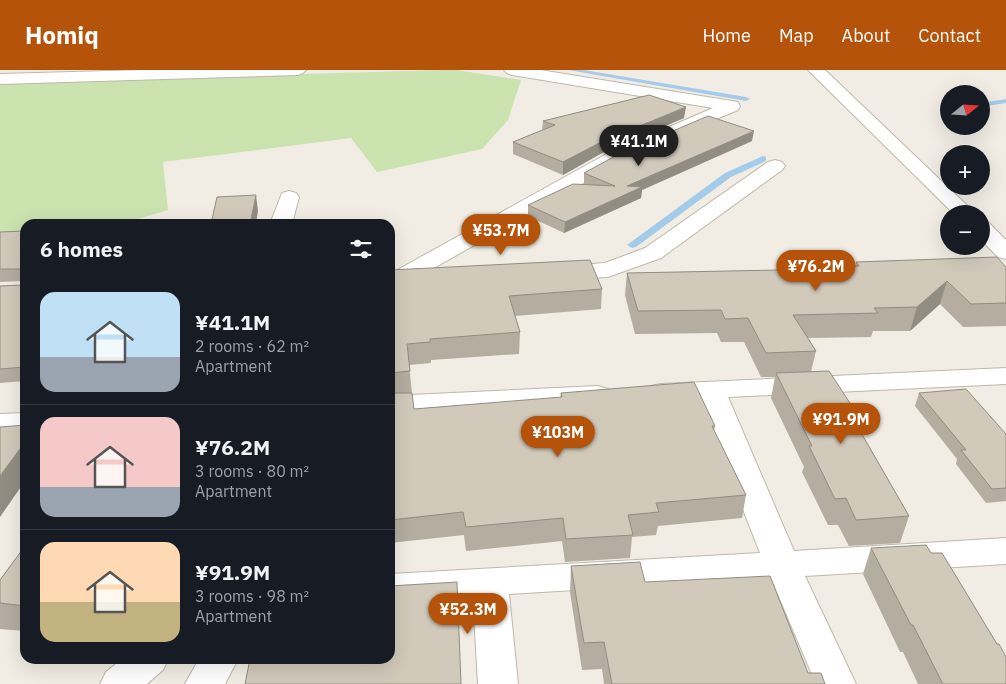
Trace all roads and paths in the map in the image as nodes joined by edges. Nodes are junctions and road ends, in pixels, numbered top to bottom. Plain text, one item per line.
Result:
1 (298, 70) edge
2 (512, 70) edge
3 (816, 70) edge
4 (0, 79) edge
5 (775, 166) dead end
6 (289, 197) dead end
7 (957, 205) edge
8 (282, 219) edge
9 (990, 237) edge
10 (1006, 252) edge
11 (540, 273) edge
12 (444, 278) edge
13 (395, 279) edge
14 (395, 280) edge
15 (1006, 376) edge
16 (711, 390) junction
17 (395, 406) edge
18 (20, 422) edge
19 (0, 423) edge
20 (1006, 550) edge
21 (782, 564) junction
22 (490, 582) junction
23 (395, 588) edge
24 (143, 664) edge
25 (216, 664) edge
26 (120, 684) edge
27 (206, 684) edge
28 (498, 684) edge
29 (836, 684) edge

1 - 4 street
2 - 13 street
3 - 7 street
5 - 11 street
6 - 8 street
9 - 10 street
12 - 14 street
15 - 16 street
16 - 17 street
16 - 21 street
18 - 19 street
20 - 21 street
21 - 22 street
21 - 29 street
22 - 23 street
22 - 28 street
24 - 26 street
25 - 27 street

